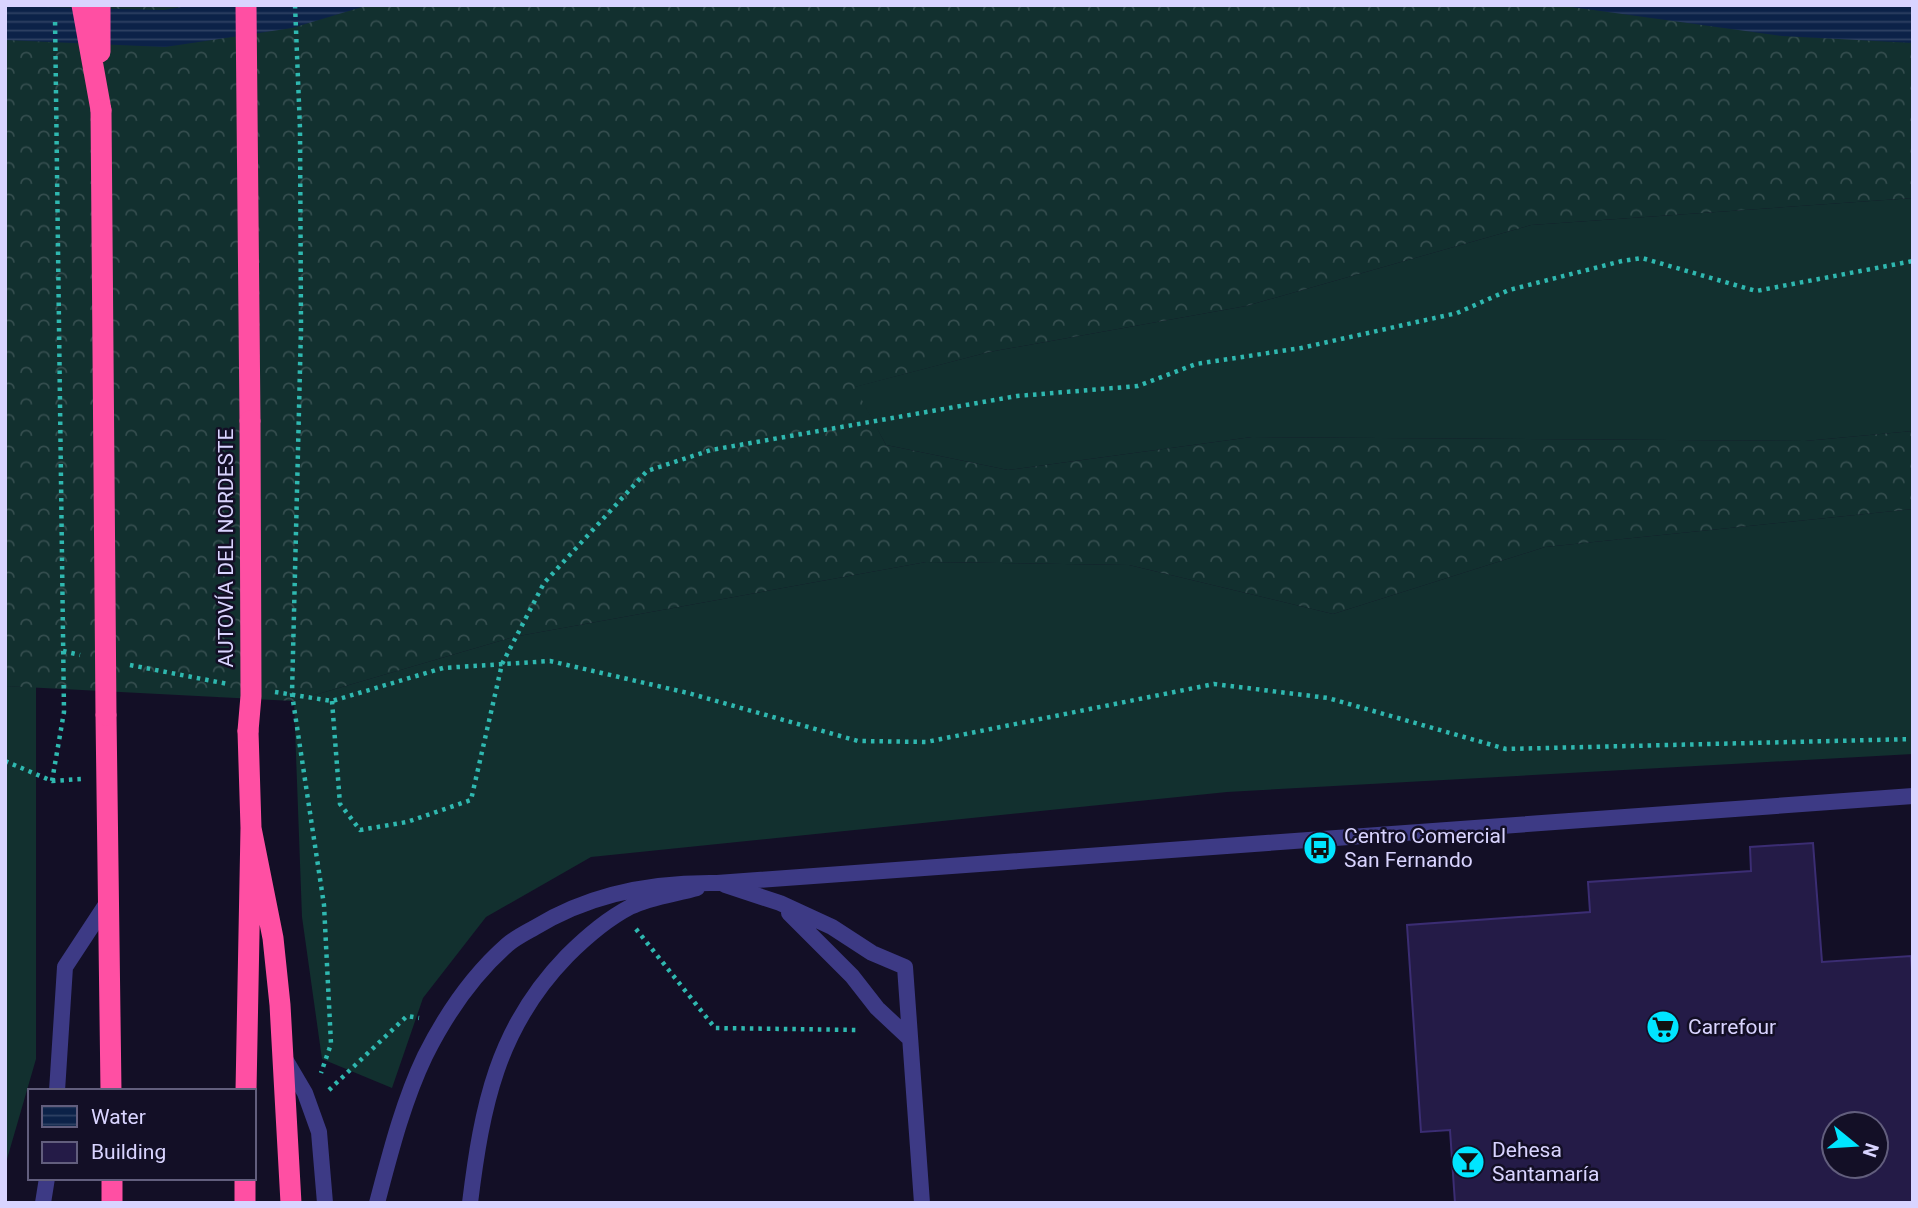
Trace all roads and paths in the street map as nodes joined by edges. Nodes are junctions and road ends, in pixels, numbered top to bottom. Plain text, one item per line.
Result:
1 (55, 5) edge
2 (82, 5) edge
3 (100, 5) edge
4 (246, 5) edge
5 (295, 5) edge
6 (101, 110) junction
7 (1913, 261) edge
8 (63, 652) junction
9 (90, 657) dead end
10 (117, 663) dead end
11 (502, 664) junction
12 (238, 686) dead end
13 (265, 690) dead end
14 (292, 694) junction
15 (332, 701) junction
16 (1913, 739) edge
17 (5, 761) edge
18 (107, 777) junction
19 (52, 781) junction
20 (1913, 796) edge
21 (251, 828) junction
22 (717, 883) junction
23 (109, 900) junction
24 (780, 903) junction
25 (623, 911) junction
26 (447, 1018) junction
27 (860, 1030) dead end
28 (910, 1039) junction
29 (282, 1054) junction
30 (57, 1089) edge
31 (111, 1089) edge
32 (246, 1089) edge
33 (333, 1101) dead end
34 (310, 1107) junction
35 (47, 1180) edge
36 (112, 1180) edge
37 (245, 1180) edge
38 (43, 1203) edge
39 (112, 1203) edge
40 (245, 1203) edge
41 (291, 1203) edge
42 (325, 1203) edge
43 (377, 1203) edge
44 (470, 1203) edge
45 (922, 1203) edge

1 - 8 path
2 - 6 highway
3 - 6 highway
4 - 21 highway, AUTOVÍA DEL NORDESTE, bridge
5 - 14 path
6 - 18 highway, bridge
7 - 11 path
8 - 9 path
8 - 19 path
10 - 12 path
11 - 15 path
11 - 15 path
11 - 16 path
13 - 14 path
14 - 15 path
14 - 34 path
17 - 19 path
18 - 19 path
18 - 23 highway
20 - 22 lane
21 - 29 highway
21 - 32 highway, AUTOVÍA DEL NORDESTE
22 - 24 lane
22 - 25 lane
22 - 26 lane
23 - 30 lane
23 - 31 highway
24 - 28 lane
24 - 28 lane
25 - 27 path
25 - 44 lane
26 - 33 path
26 - 43 lane
28 - 45 lane
29 - 34 lane
29 - 41 highway
34 - 42 lane
35 - 38 lane
36 - 39 highway
37 - 40 highway

